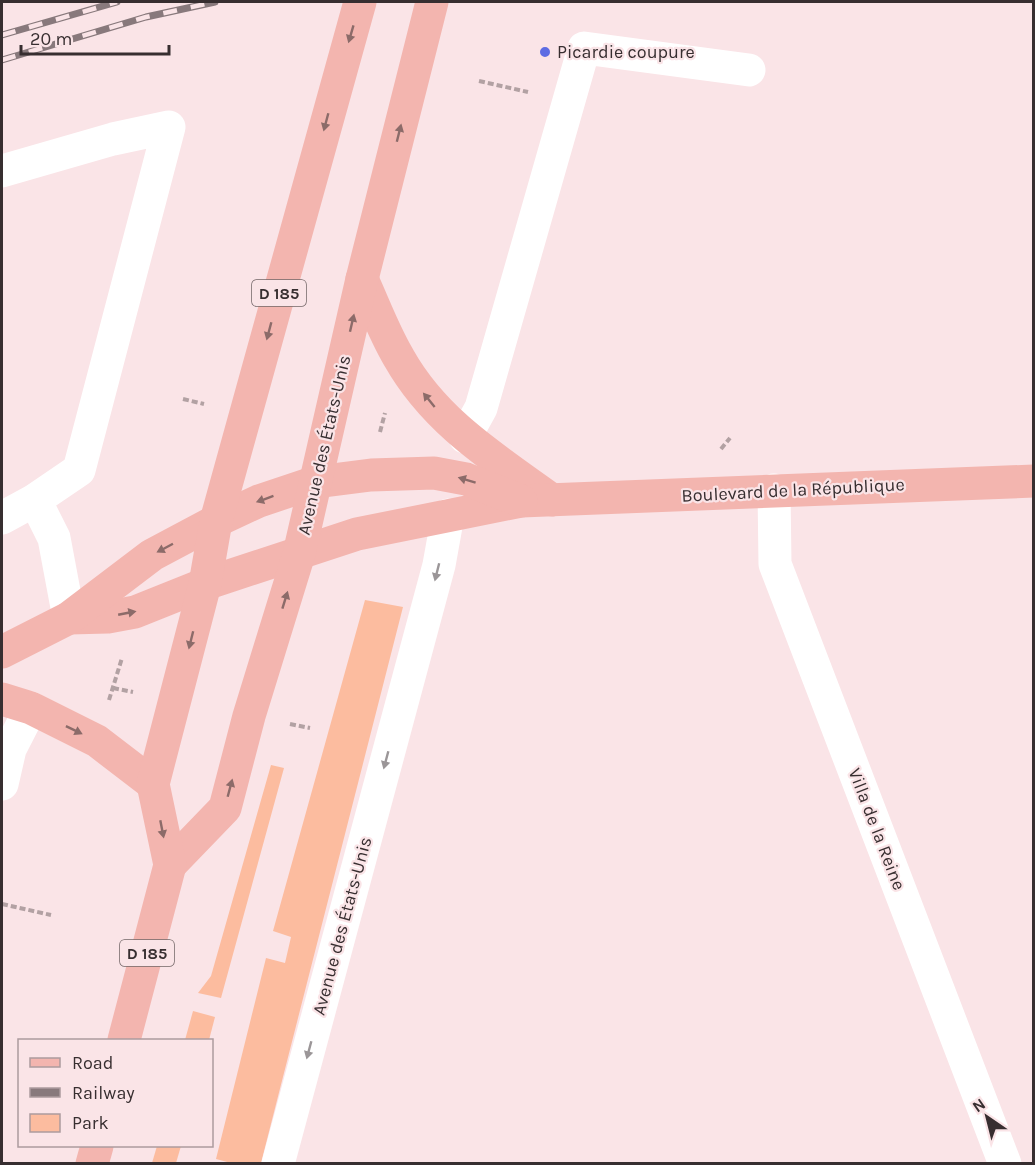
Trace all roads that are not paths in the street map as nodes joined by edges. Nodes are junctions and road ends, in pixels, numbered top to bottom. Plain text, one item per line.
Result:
1 (360, 2) edge
2 (432, 2) edge
3 (749, 70) dead end
4 (2, 171) edge
5 (362, 279) junction
6 (465, 437) junction
7 (1034, 481) edge
8 (316, 482) junction
9 (774, 490) junction
10 (35, 500) junction
11 (537, 501) junction
12 (448, 515) junction
13 (2, 518) edge
14 (216, 521) junction
15 (299, 554) junction
16 (205, 584) junction
17 (69, 618) junction
18 (2, 652) edge
19 (16, 704) edge
20 (2, 784) edge
21 (153, 784) junction
22 (170, 865) junction
23 (125, 1039) edge
24 (97, 1147) edge
25 (92, 1164) edge
26 (278, 1164) edge
27 (1005, 1164) edge

1 -> 14 main road, Avenue des États-Unis / D 185
5 -> 2 main road, Avenue des États-Unis / D 185
3 - 6 street
4 - 10 street
6 -> 5 main road
8 -> 5 main road, Avenue des États-Unis / D 185
6 - 11 main road
7 - 9 main road, Boulevard de la République
11 -> 8 main road, Boulevard de la République
8 -> 14 main road, Boulevard de la République
8 - 15 main road, Avenue des États-Unis / D 185
9 - 11 main road, Boulevard de la République
9 - 27 street, Villa de la Reine
10 - 13 street
10 - 17 street
11 - 12 main road, Boulevard de la République
12 - 15 main road, Boulevard de la République
12 -> 26 street, Avenue des États-Unis
14 - 16 main road, Avenue des États-Unis / D 185
14 -> 17 main road, Boulevard de la République
15 - 16 main road, Boulevard de la République
22 -> 15 main road, Avenue des États-Unis / D 185
17 -> 16 main road, Boulevard de la République
16 -> 21 main road, Avenue des États-Unis / D 185
17 - 18 main road, Boulevard de la République
19 - 20 street
19 -> 21 main road
21 -> 22 main road, Avenue des États-Unis / D 185
22 - 23 main road, Avenue des États-Unis / D 185
24 - 25 main road

